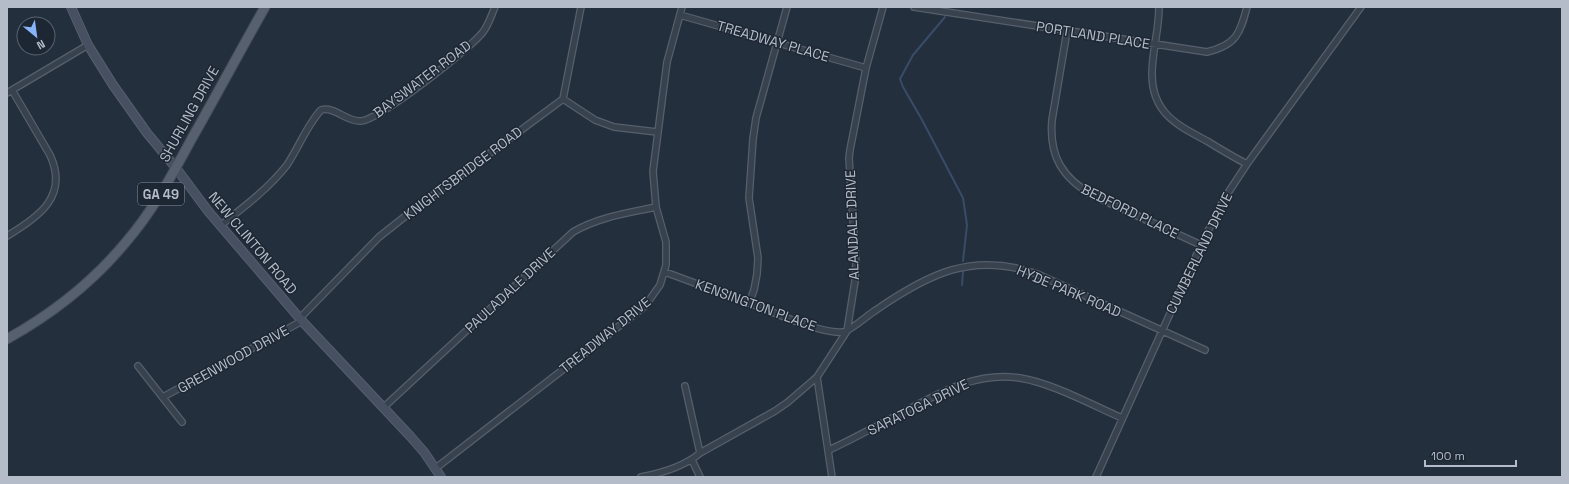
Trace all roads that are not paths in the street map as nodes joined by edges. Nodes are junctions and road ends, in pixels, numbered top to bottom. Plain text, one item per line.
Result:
1 (71, 7) edge
2 (494, 7) edge
3 (581, 7) edge
4 (682, 7) edge
5 (787, 7) edge
6 (883, 7) edge
7 (914, 7) edge
8 (1159, 7) edge
9 (1247, 7) edge
10 (1361, 7) edge
11 (262, 9) edge
12 (680, 14) junction
13 (1067, 31) junction
14 (777, 42) junction
15 (88, 45) junction
16 (1156, 45) junction
17 (866, 68) junction
18 (10, 91) edge
19 (563, 98) junction
20 (657, 132) junction
21 (1247, 164) junction
22 (176, 168) junction
23 (656, 207) junction
24 (221, 226) junction
25 (7, 236) edge
26 (1201, 245) junction
27 (665, 272) junction
28 (748, 303) junction
29 (301, 320) junction
30 (848, 331) junction
31 (1162, 331) junction
32 (7, 339) edge
33 (1206, 350) dead end
34 (138, 366) dead end
35 (817, 377) junction
36 (685, 386) dead end
37 (163, 397) junction
38 (384, 407) junction
39 (1122, 418) junction
40 (182, 422) dead end
41 (829, 450) junction
42 (700, 453) junction
43 (692, 460) junction
44 (436, 468) junction
45 (441, 477) edge
46 (641, 477) edge
47 (700, 477) edge
48 (832, 477) edge
49 (1096, 477) edge

1 - 15 street, NEW CLINTON ROAD
2 - 24 street, BAYSWATER ROAD
3 - 19 street
4 - 12 street, TREADWAY DRIVE
5 - 14 street
6 - 17 street, ALANDALE DRIVE
7 - 13 street, PORTLAND PLACE
8 - 16 street
9 - 16 street, PORTLAND PLACE
10 - 21 street, CUMBERLAND DRIVE
11 - 22 main road, SHURLING DRIVE / GA 49
12 - 14 street, TREADWAY PLACE
12 - 20 street, TREADWAY DRIVE
13 - 16 street, PORTLAND PLACE
13 - 26 street, BEDFORD PLACE
14 - 17 street, TREADWAY PLACE
14 - 28 street
15 - 18 street
15 - 22 street, NEW CLINTON ROAD
16 - 21 street
17 - 30 street, ALANDALE DRIVE
18 - 25 street
19 - 20 street
19 - 29 street, KNIGHTSBRIDGE ROAD
20 - 23 street, TREADWAY DRIVE
21 - 26 street, CUMBERLAND DRIVE
22 - 24 street, NEW CLINTON ROAD
22 - 32 main road, SHURLING DRIVE / GA 49
23 - 27 street, TREADWAY DRIVE
23 - 38 street, PAULADALE DRIVE
24 - 29 street, NEW CLINTON ROAD
26 - 31 street, CUMBERLAND DRIVE
27 - 28 street, KENSINGTON PLACE
27 - 44 street, TREADWAY DRIVE
28 - 30 street, KENSINGTON PLACE
29 - 37 street, GREENWOOD DRIVE
29 - 38 street, NEW CLINTON ROAD
30 - 31 street, HYDE PARK ROAD
30 - 35 street, ALANDALE DRIVE
31 - 33 street, HYDE PARK ROAD
31 - 39 street, CUMBERLAND DRIVE
34 - 37 street
35 - 41 street
35 - 42 street, ALANDALE DRIVE
36 - 42 street
37 - 40 street
38 - 44 street, NEW CLINTON ROAD
39 - 41 street, SARATOGA DRIVE
39 - 49 street, CUMBERLAND DRIVE
41 - 48 street
42 - 43 street, ALANDALE DRIVE
43 - 46 street, ALANDALE DRIVE
43 - 47 street
44 - 45 street, NEW CLINTON ROAD

